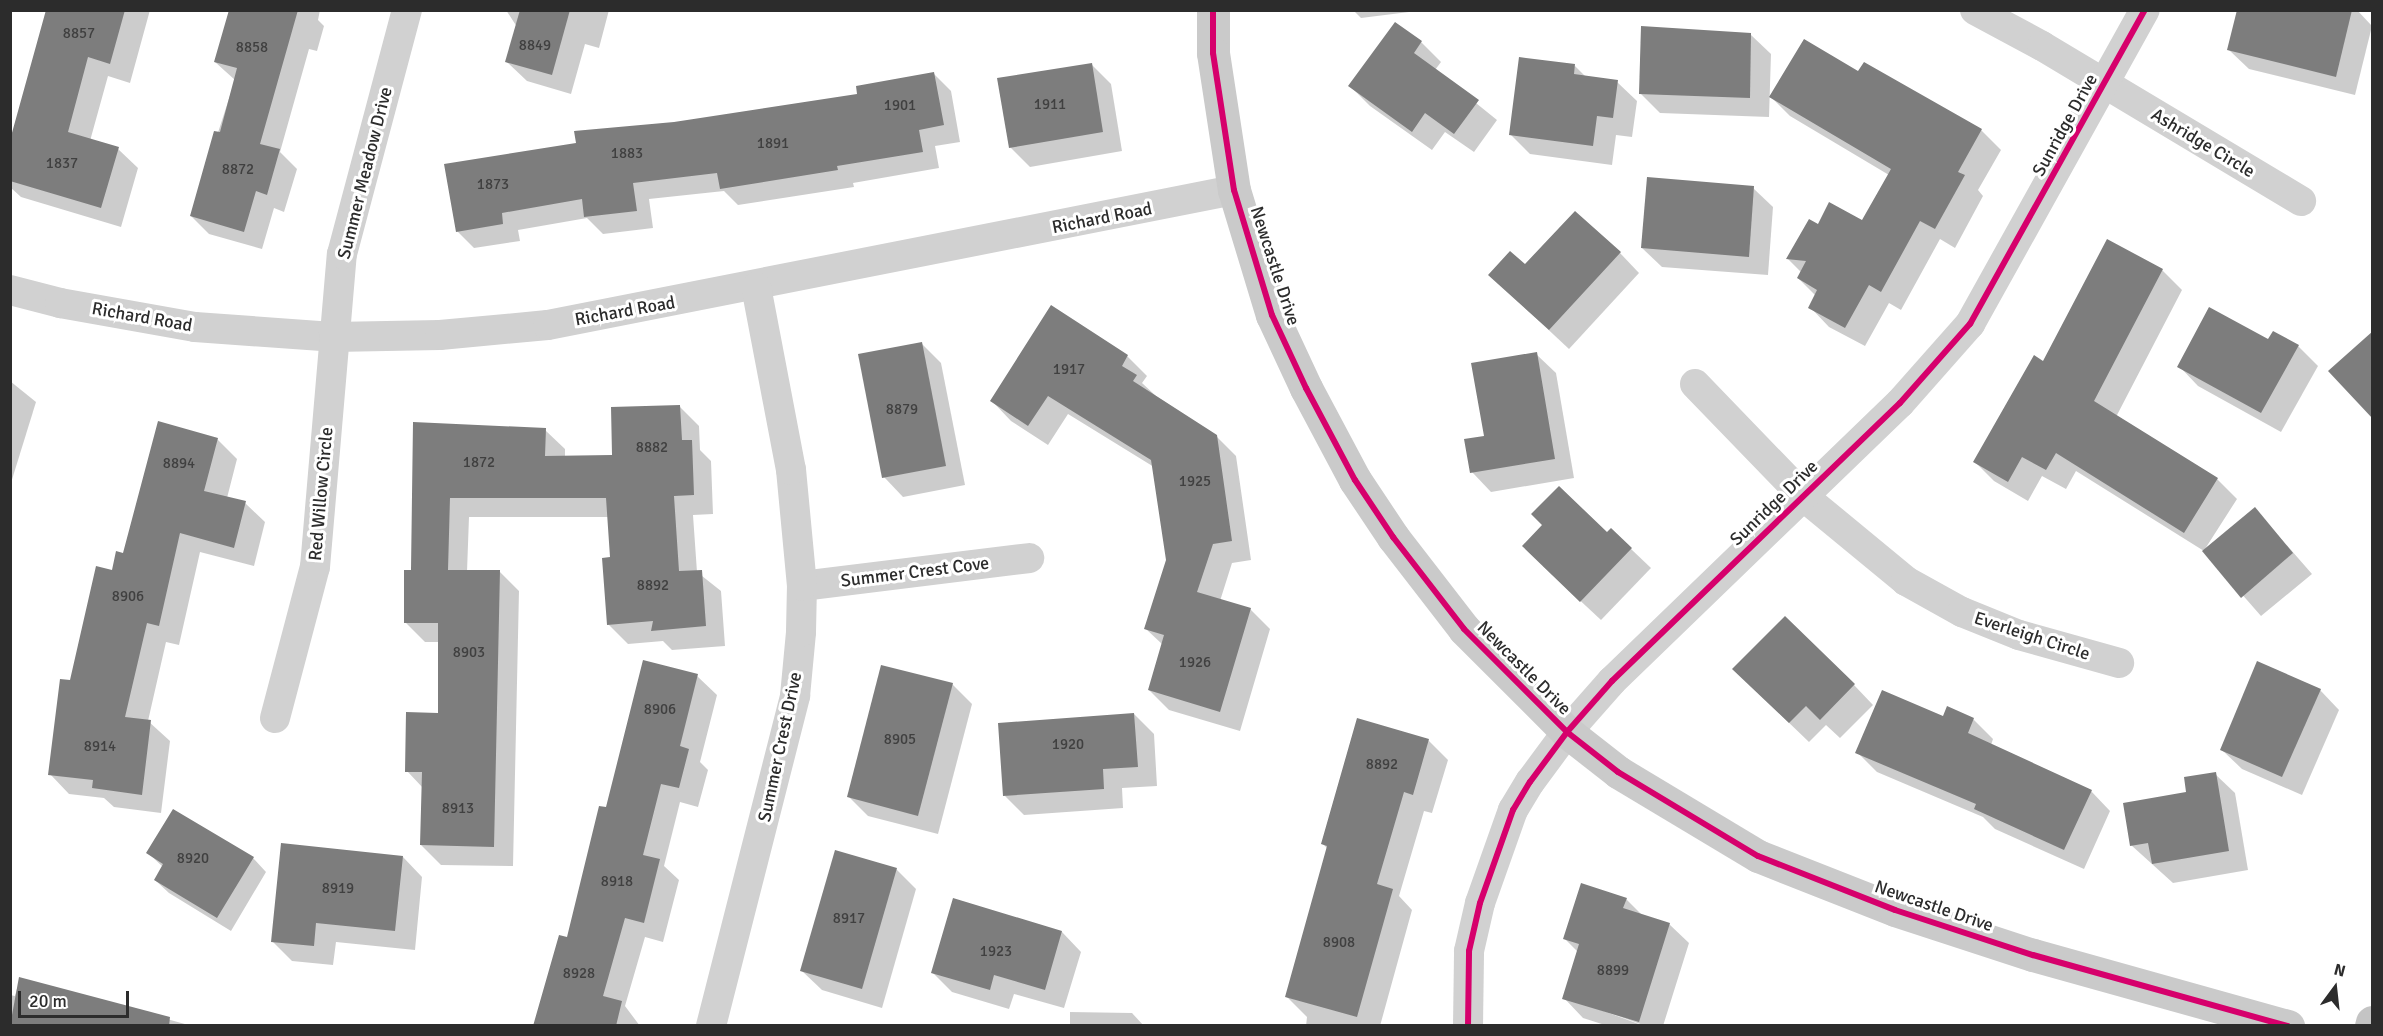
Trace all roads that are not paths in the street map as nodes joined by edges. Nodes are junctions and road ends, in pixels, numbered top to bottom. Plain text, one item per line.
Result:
1 (407, 10) edge
2 (1213, 10) edge
3 (1975, 10) edge
4 (2145, 10) edge
5 (2106, 84) junction
6 (1234, 190) junction
7 (2301, 201) dead end
8 (756, 287) junction
9 (10, 290) edge
10 (333, 337) junction
11 (1695, 384) dead end
12 (1803, 496) junction
13 (1029, 558) dead end
14 (801, 586) junction
15 (2119, 663) dead end
16 (275, 718) dead end
17 (1567, 732) junction
18 (711, 1026) edge
19 (1468, 1026) edge
20 (2288, 1026) edge

1 - 10 street, Summer Meadow Drive
2 - 6 street, Newcastle Drive
3 - 5 street, Ashridge Circle
4 - 5 street, Sunridge Drive
5 - 7 street, Ashridge Circle
5 - 12 street, Sunridge Drive
6 - 8 street, Richard Road
6 - 17 street, Newcastle Drive
8 - 10 street, Richard Road
8 - 14 street, Summer Crest Drive
9 - 10 street, Richard Road
10 - 16 street, Red Willow Circle
11 - 12 street, Everleigh Circle
12 - 15 street, Everleigh Circle
12 - 17 street, Sunridge Drive
13 - 14 street, Summer Crest Cove
14 - 18 street, Summer Crest Drive
17 - 19 street, Sunridge Drive
17 - 20 street, Newcastle Drive

